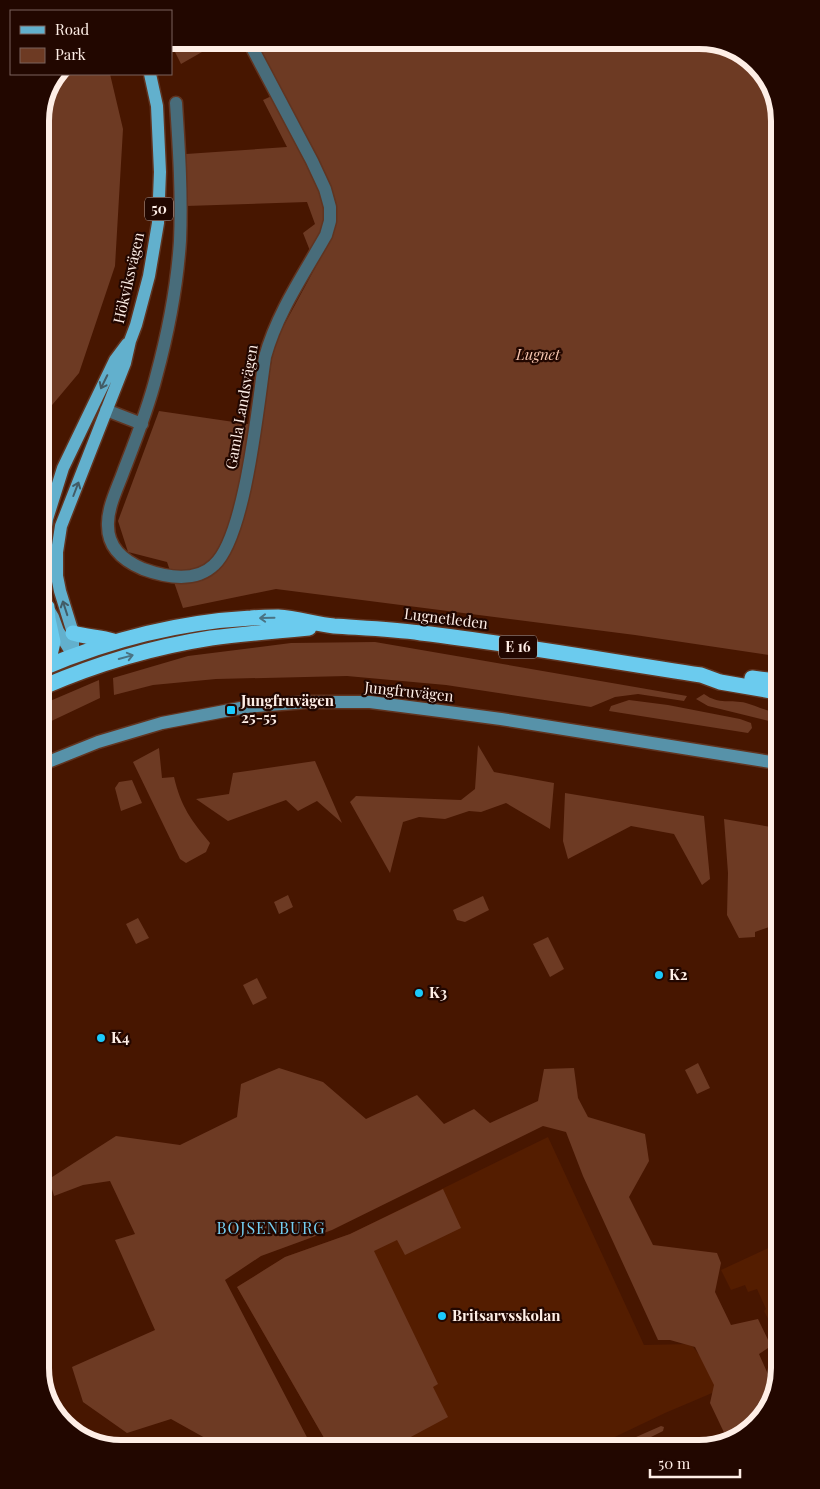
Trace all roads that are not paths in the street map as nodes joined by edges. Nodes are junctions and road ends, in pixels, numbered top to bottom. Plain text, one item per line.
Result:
1 (253, 49) edge
2 (150, 75) edge
3 (176, 103) dead end
4 (130, 341) junction
5 (94, 405) junction
6 (106, 410) junction
7 (142, 424) junction
8 (49, 506) edge
9 (49, 520) edge
10 (63, 521) junction
11 (49, 610) edge
12 (49, 624) edge
13 (333, 626) junction
14 (73, 633) junction
15 (114, 642) junction
16 (73, 655) junction
17 (49, 657) edge
18 (49, 665) edge
19 (80, 672) junction
20 (701, 675) junction
21 (771, 679) edge
22 (49, 685) edge
23 (771, 691) edge
24 (49, 762) edge
25 (771, 762) edge

1 - 7 street, Gamla Landsvägen
2 - 4 main road, Hökviksvägen / 50
3 - 7 street, Gamla Landsvägen
4 -> 5 main road, Hökviksvägen / 50
4 - 6 main road, Hökviksvägen / 50
5 - 6 main road
5 - 8 main road, Hökviksvägen / 50
6 - 7 street
10 -> 6 main road, Hökviksvägen / 50
9 - 10 main road
14 -> 10 main road, Hökviksvägen / 50
11 - 16 main road
12 - 17 highway
13 -> 15 highway, Lugnetleden / E 16
19 -> 13 highway, Lugnetleden / E 16
13 - 20 highway, Lugnetleden / E 16
14 - 15 highway
14 - 16 main road, Hökviksvägen / 50
15 - 16 highway, Lugnetleden / E 16
16 - 18 highway, Lugnetleden / E 16
16 - 19 highway
19 - 22 highway, Lugnetleden / E 16
20 - 21 highway, Lugnetleden / E 16
20 - 23 highway, Lugnetleden / E 16
24 - 25 street, Jungfruvägen

